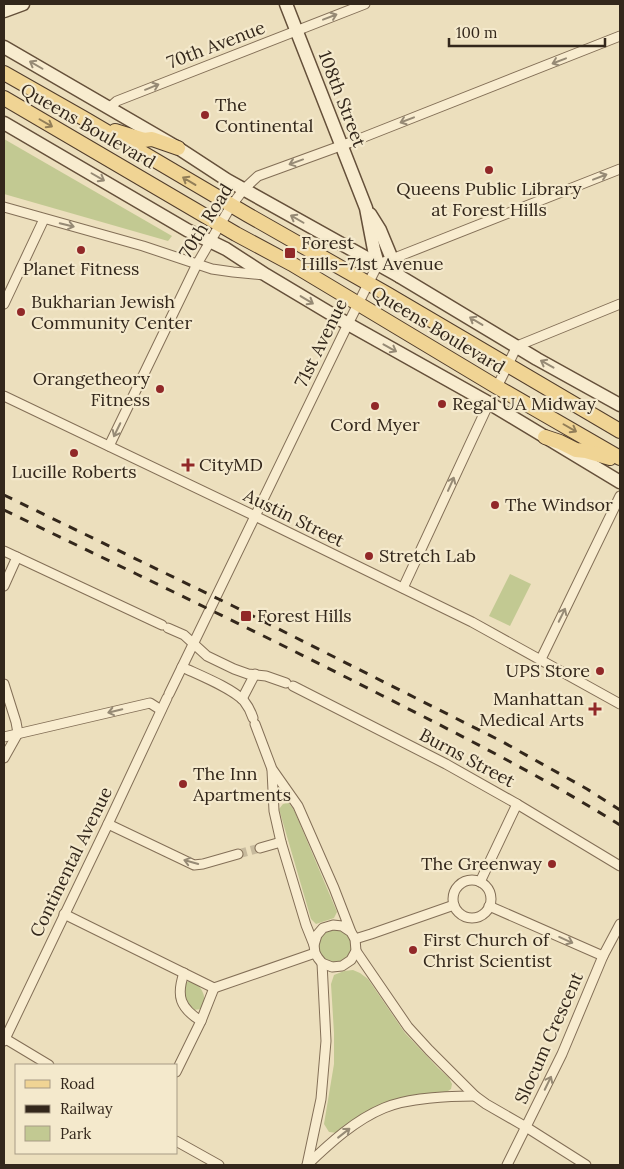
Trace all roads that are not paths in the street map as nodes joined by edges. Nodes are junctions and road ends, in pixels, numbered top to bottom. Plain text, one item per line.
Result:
1 (23, 4) edge
2 (286, 4) edge
3 (364, 4) edge
4 (4, 11) edge
5 (296, 30) junction
6 (620, 36) edge
7 (4, 47) edge
8 (4, 73) edge
9 (4, 98) edge
10 (109, 108) junction
11 (88, 121) junction
12 (4, 123) edge
13 (341, 146) junction
14 (178, 148) junction
15 (620, 169) edge
16 (244, 189) junction
17 (231, 206) junction
18 (4, 207) edge
19 (366, 208) junction
20 (44, 218) junction
21 (220, 225) junction
22 (210, 241) junction
23 (392, 260) junction
24 (197, 264) junction
25 (378, 264) junction
26 (266, 275) junction
27 (399, 276) junction
28 (368, 283) junction
29 (4, 304) edge
30 (358, 304) junction
31 (620, 304) edge
32 (348, 324) junction
33 (518, 346) junction
34 (508, 364) junction
35 (497, 387) junction
36 (4, 396) edge
37 (489, 404) junction
38 (620, 405) edge
39 (620, 431) edge
40 (544, 437) junction
41 (109, 446) junction
42 (620, 459) edge
43 (620, 482) edge
44 (620, 496) edge
45 (255, 516) junction
46 (4, 551) edge
47 (17, 557) junction
48 (4, 586) edge
49 (403, 588) junction
50 (194, 644) junction
51 (541, 659) junction
52 (182, 667) junction
53 (255, 674) junction
54 (4, 684) edge
55 (242, 699) junction
56 (620, 704) edge
57 (161, 710) junction
58 (18, 733) junction
59 (4, 737) edge
60 (4, 758) edge
61 (272, 769) junction
62 (518, 804) junction
63 (108, 824) junction
64 (281, 842) junction
65 (260, 848) tunnel mouth
66 (238, 854) tunnel mouth
67 (620, 866) edge
68 (480, 882) junction
69 (454, 905) junction
70 (489, 906) junction
71 (64, 914) junction
72 (620, 924) edge
73 (353, 935) junction
74 (314, 949) junction
75 (356, 951) junction
76 (603, 956) junction
77 (322, 963) junction
78 (184, 973) junction
79 (214, 988) junction
80 (201, 1021) junction
81 (4, 1039) edge
82 (47, 1064) edge
83 (178, 1068) edge
84 (475, 1096) junction
85 (526, 1127) junction
86 (178, 1142) edge
87 (219, 1165) edge
88 (307, 1165) edge
89 (507, 1165) edge
90 (586, 1165) edge

1 - 4 street
2 - 5 street, 108th Street
5 -> 3 street, 70th Avenue
10 -> 5 street, 70th Avenue
5 - 13 street, 108th Street
6 -> 13 street, 70th Road
10 -> 7 street, Queens Boulevard
8 - 11 main road, Queens Boulevard
9 -> 21 main road, Queens Boulevard
10 - 14 street, Queens Boulevard
11 - 14 main road
17 -> 11 main road, Queens Boulevard
12 -> 22 street, Queens Boulevard
13 -> 16 street, 70th Road
13 - 19 street, 108th Street
14 - 16 street, Queens Boulevard
23 -> 15 street
16 - 17 street, 70th Road
25 -> 16 street, Queens Boulevard
17 - 21 street, 70th Road
17 - 28 main road, Queens Boulevard
18 - 20 street, Queens Boulevard
19 - 23 street, 108th Street
19 - 25 street, 108th Street
20 -> 24 street, Queens Boulevard
20 - 29 street
21 - 22 street, 70th Road
21 - 30 main road, Queens Boulevard
22 - 24 street, 70th Road
22 - 26 street, Queens Boulevard
23 - 25 street
23 - 27 street, 108th Street
24 - 26 street, Queens Boulevard
24 -> 41 street, 70th Road
25 - 27 street, Queens Boulevard
25 - 28 street, 71st Avenue
26 -> 32 street, Queens Boulevard
33 -> 27 street, Queens Boulevard
28 - 30 street, 71st Avenue
28 - 34 main road, Queens Boulevard
30 - 32 street, 71st Avenue
30 - 35 main road, Queens Boulevard
31 - 33 street
32 -> 37 street, Queens Boulevard
32 - 45 street, 71st Avenue
33 - 34 street
38 -> 33 street, Queens Boulevard
34 - 35 street
34 - 39 main road, Queens Boulevard
35 -> 42 main road, Queens Boulevard
36 - 41 street, Austin Street
37 - 40 street, Queens Boulevard
49 -> 37 street
40 - 42 main road
40 - 43 street, Queens Boulevard
41 - 45 street, Austin Street
51 -> 44 street
45 - 49 street, Austin Street
45 - 50 street, 71st Avenue
46 - 47 street
47 - 48 street
47 - 50 street
49 - 51 street, Austin Street
50 - 52 street, 71st Avenue
50 - 53 street, Burns Street
51 - 56 street, Austin Street
52 - 55 street
52 - 57 street, Continental Avenue
53 - 55 street
53 - 62 street, Burns Street
54 - 58 street
55 - 61 street
57 -> 58 street
57 - 63 street, Continental Avenue
58 - 59 street
58 - 60 street
61 - 64 street
61 - 73 street
62 - 67 street, Burns Street
62 - 68 street
66 -> 63 street
63 - 71 street, Continental Avenue
64 - 65 street
64 - 74 street
68 - 69 street
68 - 70 street
69 - 70 street
69 - 73 street
70 -> 76 street
71 - 78 street
71 - 81 street, Continental Avenue
72 - 76 street, Slocum Crescent
73 - 74 street
73 - 75 street
74 - 77 street
74 - 79 street
75 - 77 street
75 - 84 street
85 -> 76 street, Slocum Crescent
77 - 88 street
78 - 79 street
78 - 80 street
79 - 80 street
80 - 83 street
81 - 82 street
84 - 85 street
88 -> 84 street
85 - 89 street, Slocum Crescent
85 - 90 street
86 - 87 street

